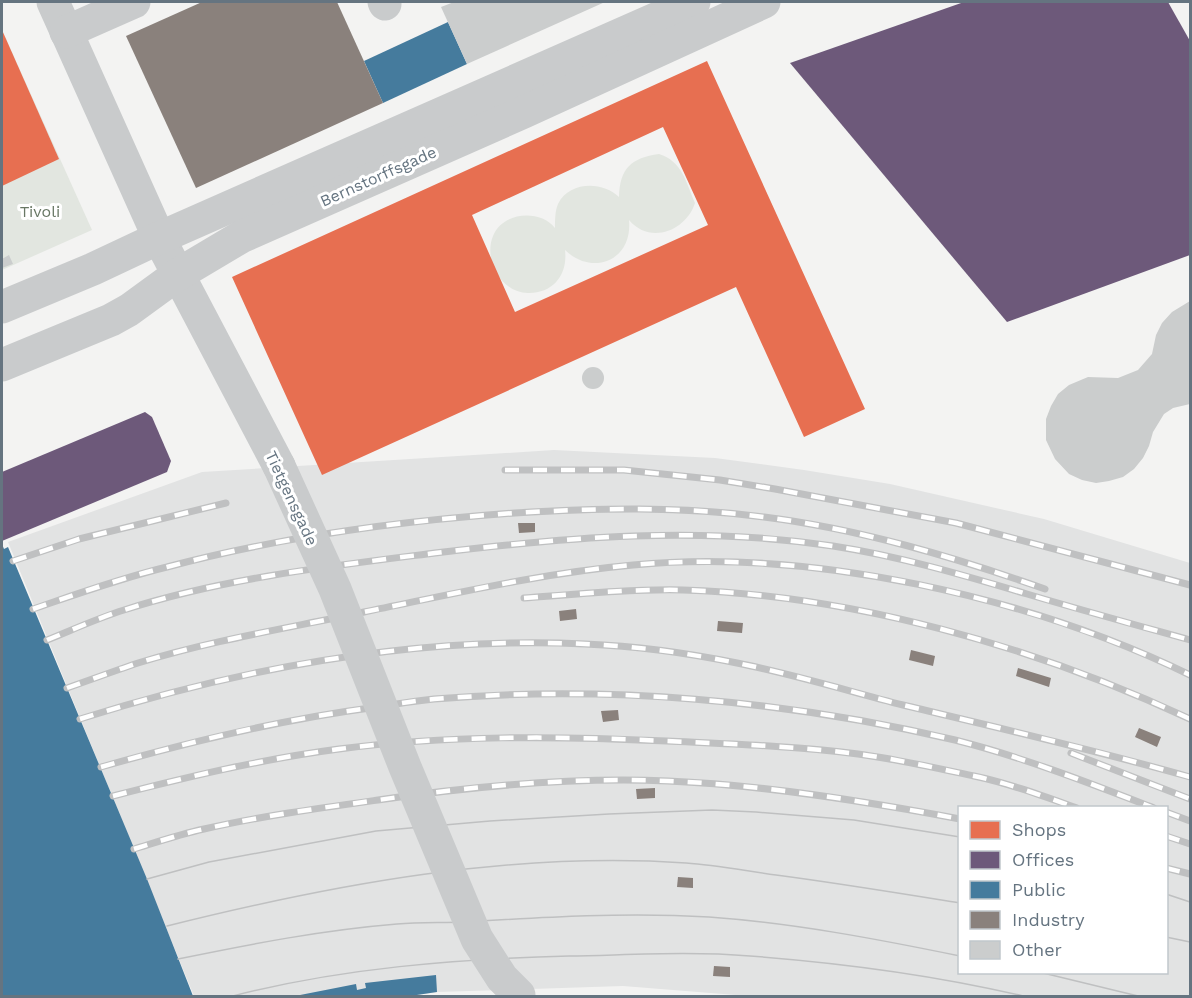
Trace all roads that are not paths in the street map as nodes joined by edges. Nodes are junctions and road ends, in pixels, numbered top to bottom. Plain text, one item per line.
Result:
1 (53, 2) edge
2 (134, 2) edge
3 (764, 2) edge
4 (692, 9) edge
5 (66, 32) junction
6 (159, 238) junction
7 (93, 269) junction
8 (177, 275) junction
9 (2, 308) edge
10 (2, 328) edge
11 (2, 365) edge
12 (520, 996) edge

1 - 5 street, Tietgensgade
2 - 5 street
3 - 4 street, Bernstorffsgade
4 - 6 street, Bernstorffsgade
4 - 8 street, Bernstorffsgade
5 - 6 street, Tietgensgade
6 - 7 street, Bernstorffsgade
6 - 8 street, Tietgensgade
7 - 9 street, Bernstorffsgade
7 - 10 street
8 - 11 street, Bernstorffsgade
8 - 12 street, Tietgensgade, bridge

